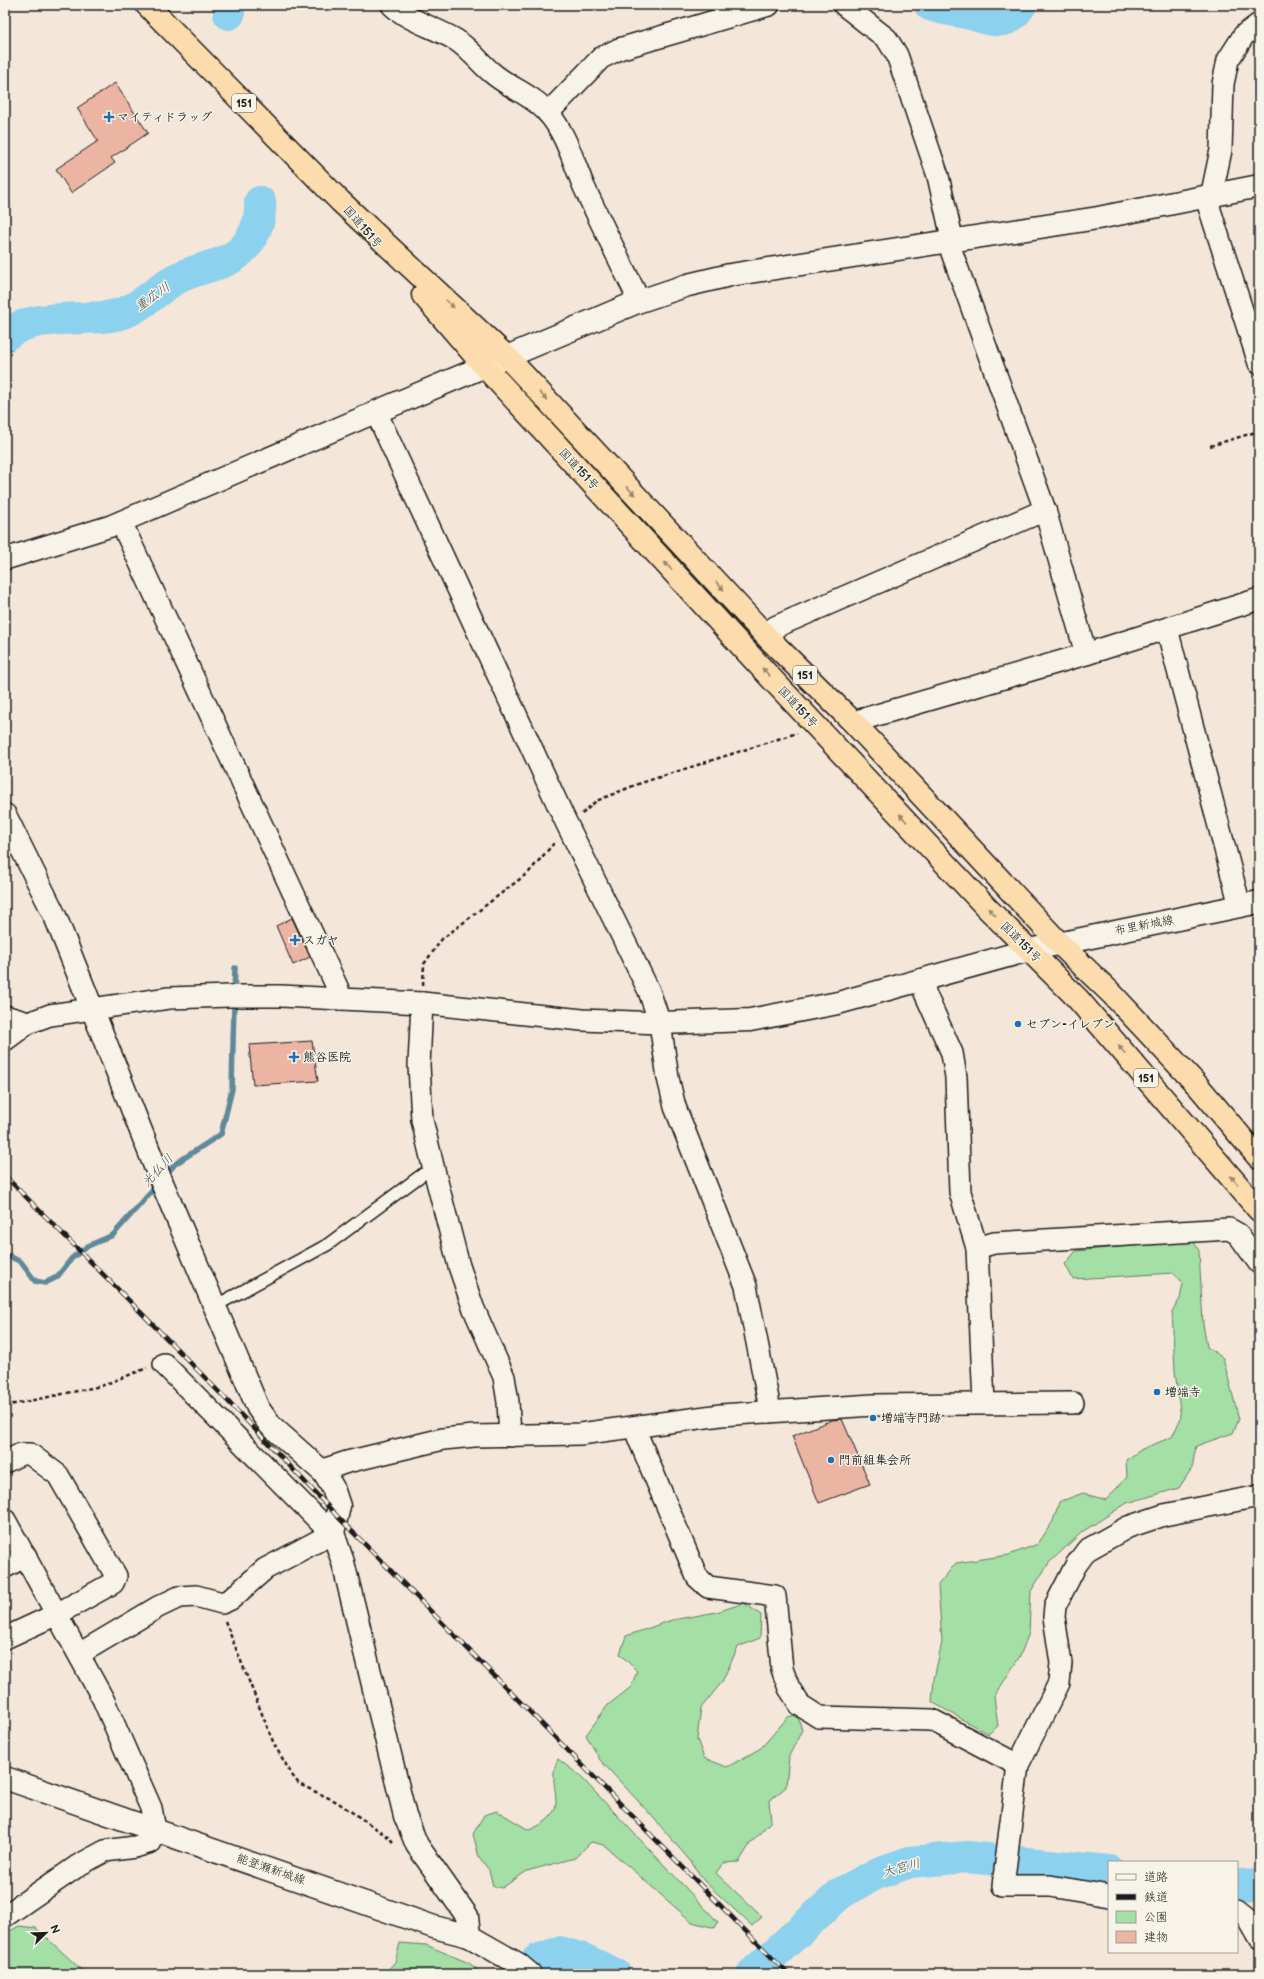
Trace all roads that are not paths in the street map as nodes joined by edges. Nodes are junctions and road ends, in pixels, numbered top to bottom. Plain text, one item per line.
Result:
1 (147, 5) edge
2 (392, 5) edge
3 (769, 5) edge
4 (844, 5) edge
5 (1259, 24) edge
6 (548, 113) junction
7 (1259, 186) edge
8 (1211, 197) junction
9 (340, 201) junction
10 (950, 241) junction
11 (637, 302) junction
12 (507, 357) junction
13 (1259, 363) edge
14 (485, 367) junction
15 (376, 412) junction
16 (1044, 510) junction
17 (121, 522) junction
18 (5, 559) edge
19 (1259, 599) edge
20 (1167, 629) junction
21 (769, 640) junction
22 (1086, 654) junction
23 (853, 722) junction
24 (5, 815) edge
25 (1250, 904) edge
26 (1060, 943) junction
27 (1029, 950) junction
28 (924, 979) junction
29 (340, 999) junction
30 (422, 1003) junction
31 (92, 1008) junction
32 (5, 1016) edge
33 (28, 1023) junction
34 (660, 1023) junction
35 (5, 1040) edge
36 (1259, 1158) edge
37 (434, 1170) junction
38 (1259, 1210) edge
39 (977, 1248) junction
40 (1259, 1263) edge
41 (215, 1306) junction
42 (164, 1364) road end
43 (984, 1403) junction
44 (1073, 1403) dead end
45 (769, 1412) junction
46 (636, 1427) junction
47 (510, 1436) junction
48 (5, 1462) edge
49 (324, 1474) junction
50 (1259, 1496) edge
51 (5, 1520) edge
52 (333, 1533) junction
53 (26, 1556) junction
54 (5, 1567) edge
55 (57, 1614) junction
56 (5, 1638) edge
57 (79, 1654) junction
58 (1018, 1765) junction
59 (5, 1778) edge
60 (155, 1830) junction
61 (1108, 1896) edge
62 (1238, 1910) edge
63 (5, 1916) edge
64 (469, 1936) junction
65 (1259, 1938) edge
66 (524, 1969) edge

1 - 9 highway, 国道151号 / 151
2 - 6 street
3 - 6 street
4 - 10 street
5 - 8 street
6 - 11 street
7 - 8 street
8 - 10 street
8 - 13 street
9 -> 12 highway, 国道151号 / 151
9 - 14 highway, 国道151号 / 151
10 - 11 street
10 - 16 street
11 - 12 street
12 - 14 street
12 -> 21 highway, 国道151号 / 151
14 - 15 street
27 -> 14 highway, 国道151号 / 151
15 - 17 street
15 - 34 street
16 - 21 street
16 - 22 street
17 - 18 street
17 - 29 street
19 - 20 street
20 - 22 street
20 - 25 street
21 - 23 highway, 国道151号 / 151
22 - 23 street
23 - 26 highway, 国道151号 / 151
24 - 31 street
25 - 26 street, 布里新城線
26 - 27 street, 布里新城線
26 - 36 highway, 国道151号 / 151
27 - 28 street, 布里新城線
38 -> 27 highway, 国道151号 / 151
28 - 34 street, 布里新城線
28 - 39 street
29 - 30 street
29 - 31 street
30 - 34 street
30 - 37 street
31 - 33 street
31 - 41 street
32 - 33 street
33 - 35 street
34 - 45 street
37 - 41 lane
37 - 47 street
39 - 40 street
39 - 43 street
41 - 49 street
42 - 52 street
43 - 44 street
43 - 45 street
45 - 46 street
46 - 47 street
46 - 58 street
47 - 49 street
48 - 55 street
49 - 52 street
50 - 58 street
51 - 53 street
52 - 57 street
52 - 64 street
53 - 54 street
53 - 55 street
55 - 56 street
55 - 57 street
57 - 60 street
58 - 61 street
59 - 60 street, 能登瀬新城線
60 - 63 street
60 - 64 street, 能登瀬新城線
62 - 65 street
64 - 66 street, 能登瀬新城線

